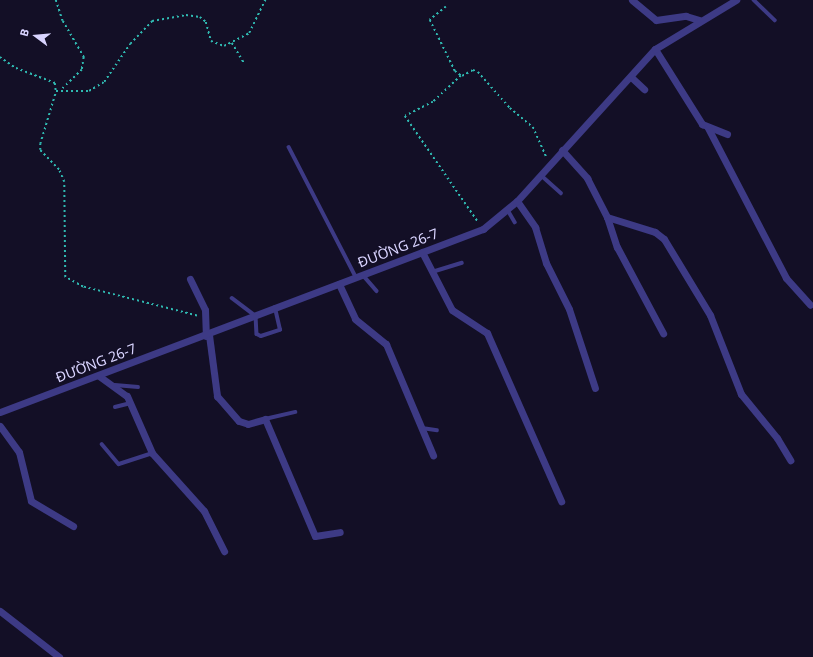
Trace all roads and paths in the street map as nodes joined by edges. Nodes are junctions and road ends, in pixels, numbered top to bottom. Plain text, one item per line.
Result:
1 (56, 0) edge
2 (265, 0) edge
3 (632, 0) edge
4 (736, 0) edge
5 (754, 0) edge
6 (446, 6) dead end
7 (699, 20) junction
8 (775, 20) dead end
9 (232, 43) junction
10 (655, 49) junction
11 (0, 57) edge
12 (244, 63) dead end
13 (462, 76) junction
14 (631, 77) junction
15 (62, 89) junction
16 (644, 89) dead end
17 (56, 91) junction
18 (708, 128) junction
19 (727, 134) dead end
20 (289, 147) dead end
21 (562, 150) junction
22 (551, 162) junction
23 (540, 174) junction
24 (561, 194) dead end
25 (517, 201) junction
26 (508, 210) junction
27 (607, 217) junction
28 (515, 222) dead end
29 (483, 229) junction
30 (422, 252) junction
31 (462, 263) dead end
32 (432, 272) junction
33 (360, 277) junction
34 (190, 279) dead end
35 (339, 284) junction
36 (377, 291) dead end
37 (232, 298) dead end
38 (810, 305) dead end
39 (275, 308) junction
40 (256, 316) junction
41 (207, 318) junction
42 (663, 333) dead end
43 (208, 335) junction
44 (99, 376) junction
45 (114, 385) junction
46 (138, 387) dead end
47 (595, 388) dead end
48 (132, 403) junction
49 (115, 407) dead end
50 (0, 412) edge
51 (295, 412) dead end
52 (265, 419) junction
53 (0, 426) edge
54 (422, 428) junction
55 (437, 430) dead end
56 (102, 444) dead end
57 (152, 453) junction
58 (433, 455) dead end
59 (790, 460) dead end
60 (561, 500) dead end
61 (73, 526) dead end
62 (340, 532) dead end
63 (224, 551) dead end
64 (0, 610) edge
65 (59, 657) edge

1 - 15 path
2 - 9 path
3 - 7 street
4 - 7 street, ĐƯỜNG 26-7
5 - 8 lane
6 - 13 path
7 - 10 street, ĐƯỜNG 26-7
9 - 12 path
9 - 15 path
10 - 14 street, ĐƯỜNG 26-7
10 - 18 street
11 - 17 path
13 - 22 path
13 - 29 path
14 - 16 street
14 - 21 street, ĐƯỜNG 26-7
15 - 17 path
17 - 41 path
18 - 19 street
18 - 38 street
20 - 33 lane
21 - 22 street, ĐƯỜNG 26-7
21 - 27 street
22 - 23 street, ĐƯỜNG 26-7
23 - 24 lane
23 - 25 street, ĐƯỜNG 26-7
25 - 26 street, ĐƯỜNG 26-7
25 - 47 street
26 - 28 lane
26 - 29 street, ĐƯỜNG 26-7
27 - 42 street
27 - 59 street
29 - 30 street, ĐƯỜNG 26-7
30 - 32 street
30 - 33 street, ĐƯỜNG 26-7
31 - 32 lane
32 - 60 street
33 - 35 street, ĐƯỜNG 26-7
33 - 36 lane
34 - 41 street
35 - 39 street, ĐƯỜNG 26-7
35 - 54 street
37 - 40 lane
39 - 40 street, ĐƯỜNG 26-7
39 - 40 lane
40 - 43 street, ĐƯỜNG 26-7
41 - 43 street
43 - 44 street, ĐƯỜNG 26-7
43 - 52 street
44 - 45 street
44 - 50 street, ĐƯỜNG 26-7
45 - 46 lane
45 - 48 street
48 - 49 lane
48 - 57 street
51 - 52 lane
52 - 62 street
53 - 61 street
54 - 55 lane
54 - 58 street
56 - 57 lane
57 - 63 street
64 - 65 street

